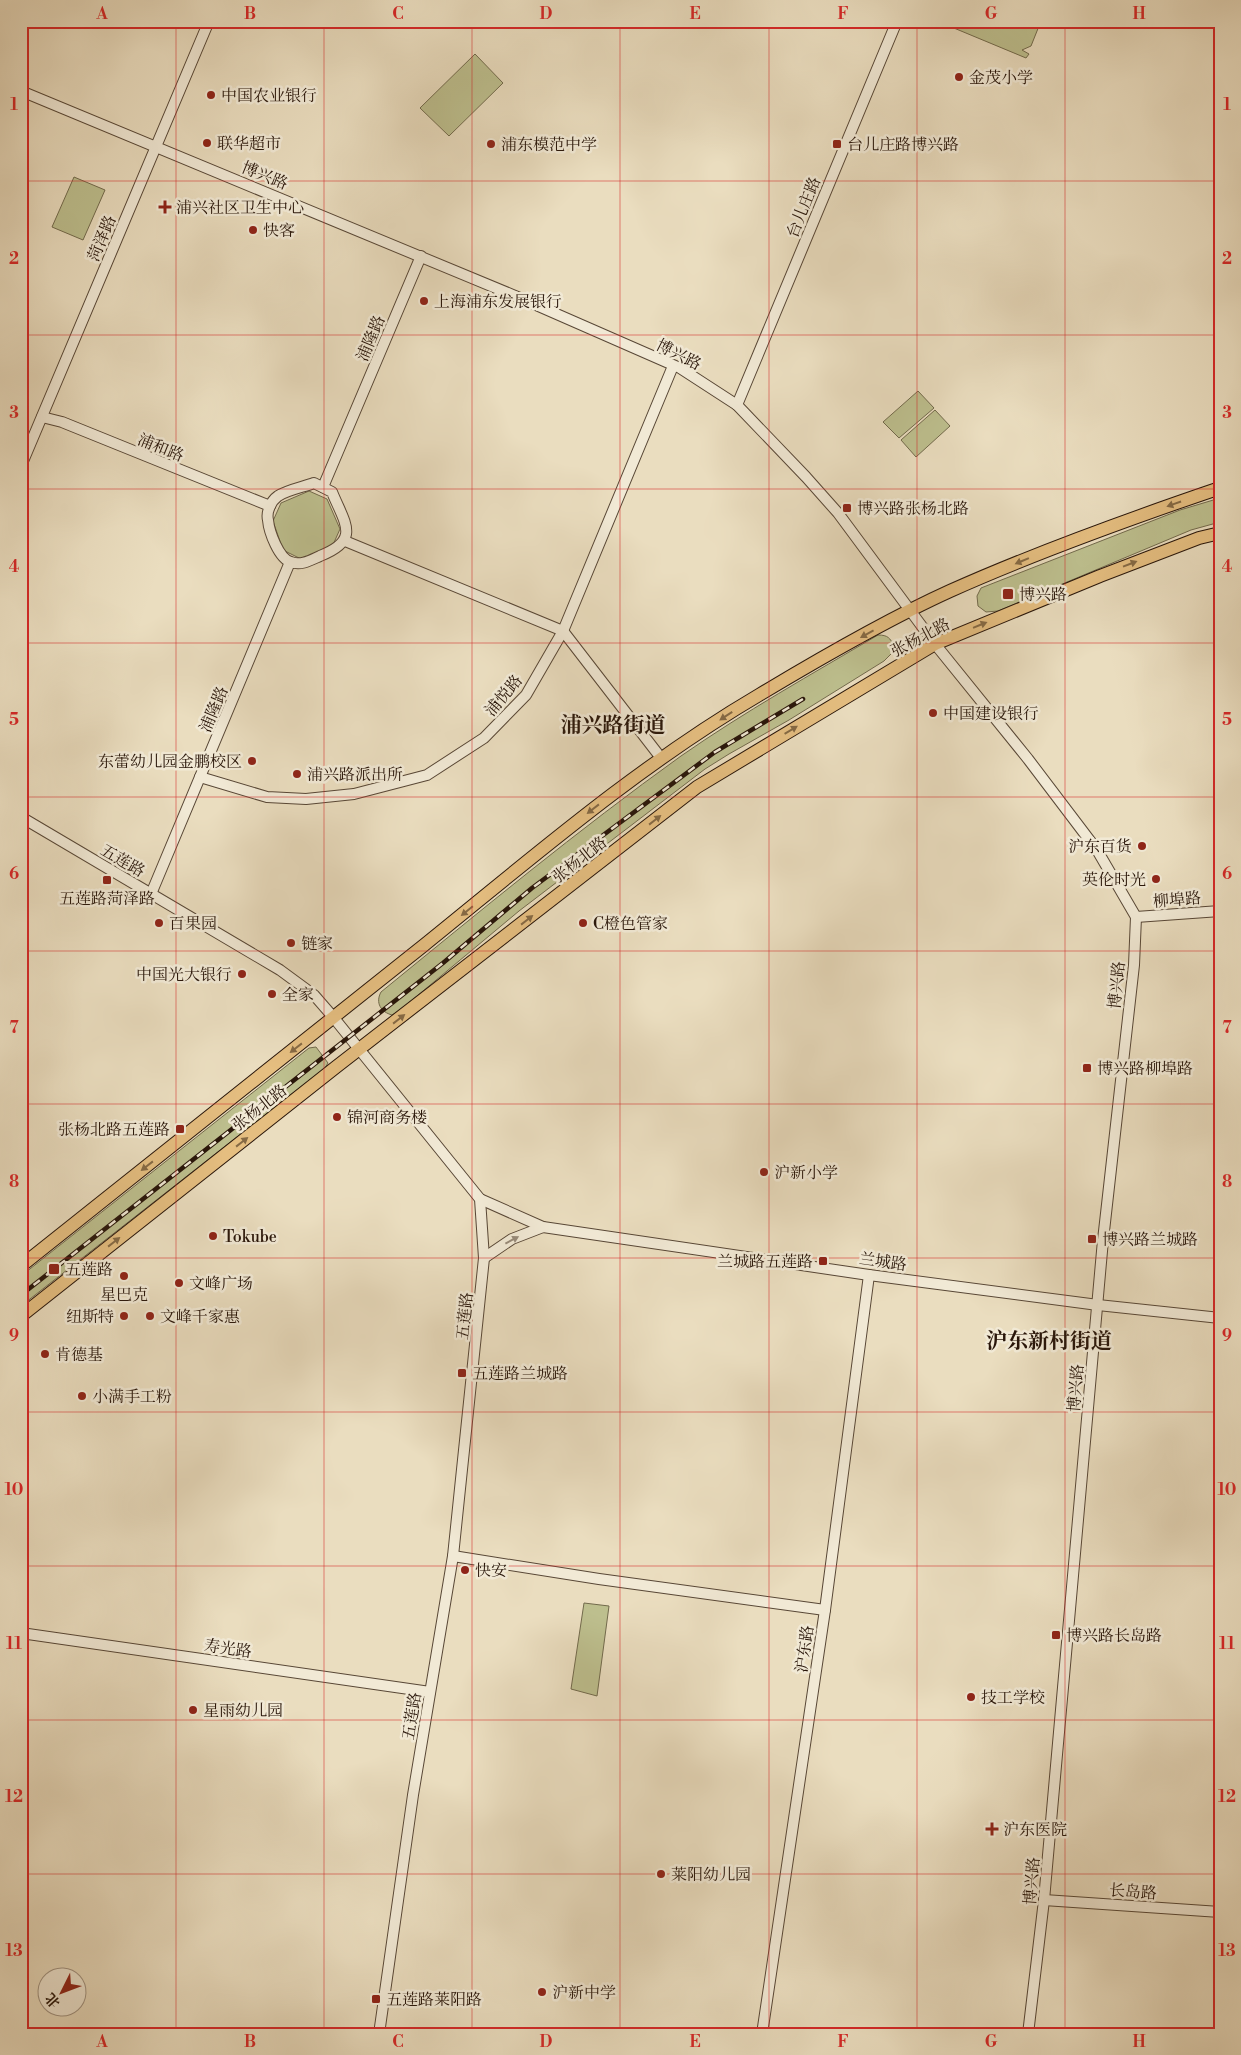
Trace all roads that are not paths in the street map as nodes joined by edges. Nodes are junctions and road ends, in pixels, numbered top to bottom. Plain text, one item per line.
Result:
1 (210, 21) edge
2 (897, 21) edge
3 (21, 91) edge
4 (156, 146) junction
5 (422, 256) junction
6 (673, 366) junction
7 (737, 405) junction
8 (42, 417) junction
9 (21, 466) edge
10 (323, 487) junction
11 (1220, 488) edge
12 (270, 506) junction
13 (1220, 533) edge
14 (345, 541) junction
15 (290, 562) junction
16 (909, 611) junction
17 (563, 631) junction
18 (934, 644) junction
19 (661, 758) junction
20 (200, 777) junction
21 (21, 817) edge
22 (151, 894) junction
23 (1220, 911) edge
24 (1136, 917) junction
25 (334, 1018) junction
26 (360, 1049) junction
27 (480, 1200) junction
28 (544, 1227) junction
29 (484, 1258) junction
30 (21, 1266) edge
31 (869, 1275) junction
32 (1098, 1305) junction
33 (21, 1316) edge
34 (1220, 1318) edge
35 (453, 1556) junction
36 (825, 1610) junction
37 (21, 1633) edge
38 (430, 1692) junction
39 (1044, 1900) junction
40 (1220, 1912) edge
41 (379, 2034) edge
42 (762, 2034) edge
43 (1028, 2034) edge

1 - 4 street, 菏泽路
2 - 7 street, 台儿庄路
3 - 4 street, 博兴路
4 - 5 street, 博兴路
4 - 8 street, 菏泽路
5 - 6 street, 博兴路
5 - 10 street, 浦隆路
6 - 7 street, 博兴路
6 - 17 street, 浦悦路
7 - 16 street, 博兴路
8 - 9 street, 菏泽路
8 - 12 street, 浦和路
10 - 12 street
10 - 14 street
11 -> 16 main road, 张杨北路
12 - 15 street
18 -> 13 main road, 张杨北路
14 - 15 street
14 - 17 street
15 - 20 street, 浦隆路
16 - 18 street, 博兴路
16 -> 19 main road, 张杨北路
17 - 19 street
17 - 20 street, 浦悦路
18 - 24 street, 博兴路
26 -> 18 main road, 张杨北路
19 -> 25 main road, 张杨北路
20 - 22 street, 浦隆路
21 - 22 street, 五莲路
22 - 25 street, 五莲路
23 - 24 street, 柳埠路
24 - 32 street, 博兴路
25 - 26 street, 五莲路
25 -> 30 main road, 张杨北路
26 - 27 street, 五莲路
33 -> 26 main road, 张杨北路
27 - 28 street, 兰城路
27 - 29 street, 五莲路
29 -> 28 street, 兰城路
28 - 31 street, 兰城路
29 - 35 street, 五莲路
31 - 32 street, 兰城路
31 - 36 street
32 - 34 street, 兰城路
32 - 39 street, 博兴路
35 - 36 street, 沪东路
35 - 38 street, 五莲路
36 - 42 street, 沪东路
37 - 38 street, 寿光路
38 - 41 street, 五莲路
39 - 40 street, 长岛路
39 - 43 street, 博兴路

